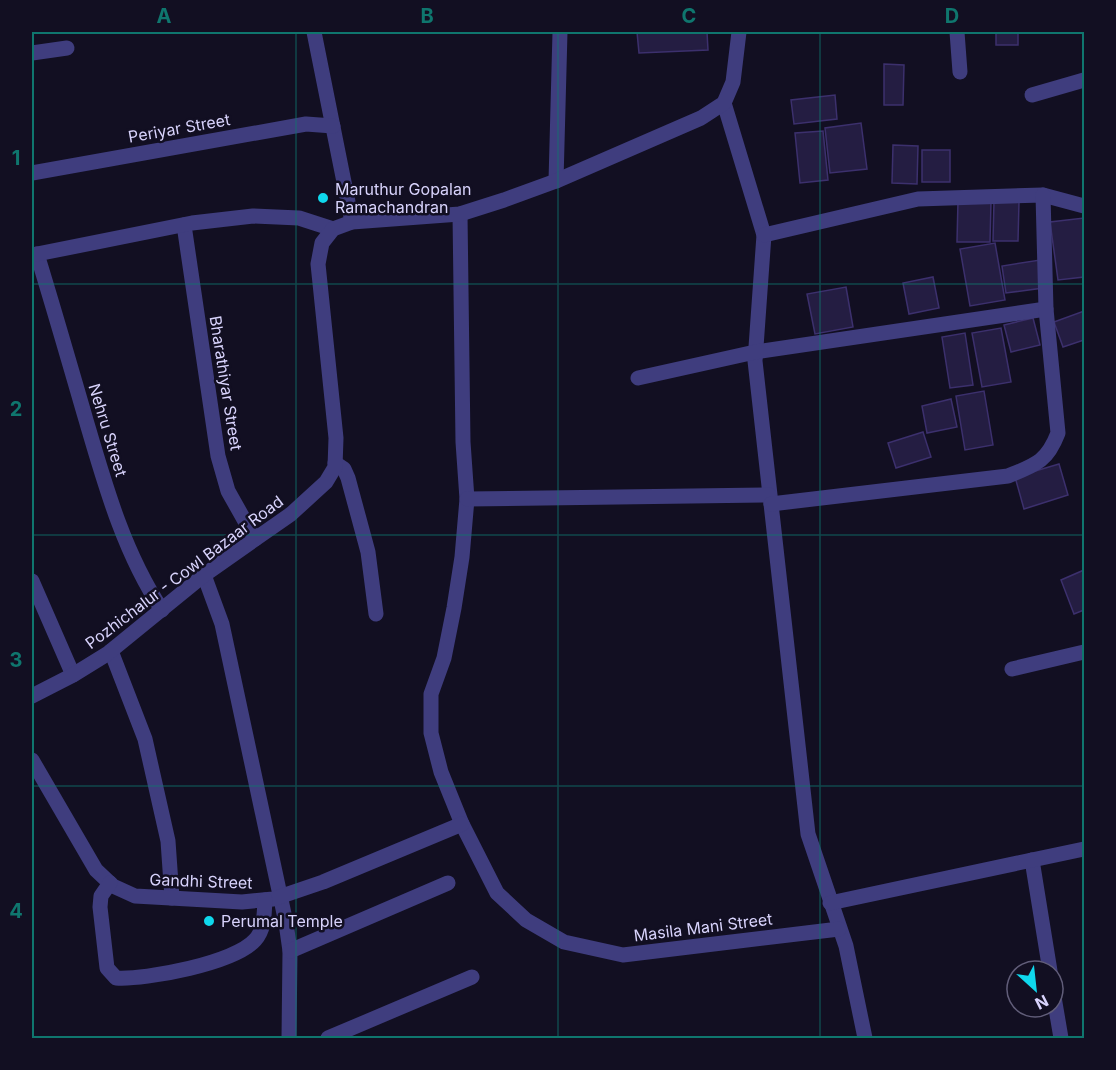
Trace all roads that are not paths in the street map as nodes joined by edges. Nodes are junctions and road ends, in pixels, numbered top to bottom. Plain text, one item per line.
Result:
1 (315, 32) edge
2 (560, 32) edge
3 (739, 32) edge
4 (957, 32) edge
5 (67, 48) dead end
6 (32, 53) edge
7 (960, 72) dead end
8 (1084, 80) edge
9 (1032, 95) dead end
10 (724, 103) junction
11 (333, 126) junction
12 (32, 173) edge
13 (556, 181) junction
14 (1043, 195) junction
15 (1084, 206) edge
16 (460, 214) junction
17 (352, 222) junction
18 (184, 225) junction
19 (333, 229) junction
20 (764, 235) junction
21 (34, 254) edge
22 (1046, 309) junction
23 (755, 352) junction
24 (638, 378) dead end
25 (335, 463) junction
26 (467, 499) junction
27 (770, 500) junction
28 (255, 538) junction
29 (204, 575) junction
30 (32, 581) edge
31 (162, 610) junction
32 (376, 614) dead end
33 (111, 651) junction
34 (1084, 652) edge
35 (1012, 669) dead end
36 (73, 675) junction
37 (32, 696) edge
38 (32, 760) edge
39 (462, 824) junction
40 (1084, 849) edge
41 (1032, 860) junction
42 (110, 883) junction
43 (448, 883) dead end
44 (280, 897) junction
45 (172, 898) junction
46 (265, 900) junction
47 (830, 903) junction
48 (839, 929) junction
49 (290, 951) junction
50 (1048, 959) edge
51 (472, 977) dead end
52 (1057, 1019) edge
53 (290, 1038) edge
54 (328, 1038) edge
55 (865, 1038) edge
56 (1060, 1038) edge

1 - 11 street
2 - 13 street
3 - 10 street
4 - 7 street
5 - 6 street
8 - 9 street
10 - 13 street
10 - 20 street
11 - 12 street, Periyar Street
11 - 17 street
13 - 16 street
14 - 15 street
14 - 20 street
14 - 22 street
16 - 17 street
16 - 26 street, Masila Mani Street
17 - 19 street
18 - 19 street
18 - 21 street
18 - 28 street, Bharathiyar Street
19 - 25 street
20 - 23 street
21 - 31 street, Nehru Street
22 - 23 street
22 - 27 street
23 - 24 street
23 - 27 street
25 - 28 street, Pozhichalur - Cowl Bazaar Road
25 - 32 street
26 - 27 street
26 - 39 street, Masila Mani Street
27 - 47 street
28 - 29 street, Pozhichalur - Cowl Bazaar Road
29 - 31 street, Pozhichalur - Cowl Bazaar Road
29 - 44 street
30 - 36 street
31 - 33 street, Pozhichalur - Cowl Bazaar Road
33 - 36 street, Pozhichalur - Cowl Bazaar Road
33 - 45 street
34 - 35 street
36 - 37 street, Pozhichalur - Cowl Bazaar Road
38 - 42 street, Gandhi Street
39 - 44 street, Gandhi Street
39 - 48 street, Masila Mani Street
40 - 41 street
41 - 47 street
41 - 50 street
42 - 45 street, Gandhi Street
42 - 46 street
43 - 49 street
44 - 46 street, Gandhi Street
44 - 49 street
45 - 46 street, Gandhi Street
47 - 48 street
48 - 55 street
49 - 53 street
51 - 54 street
52 - 56 street

